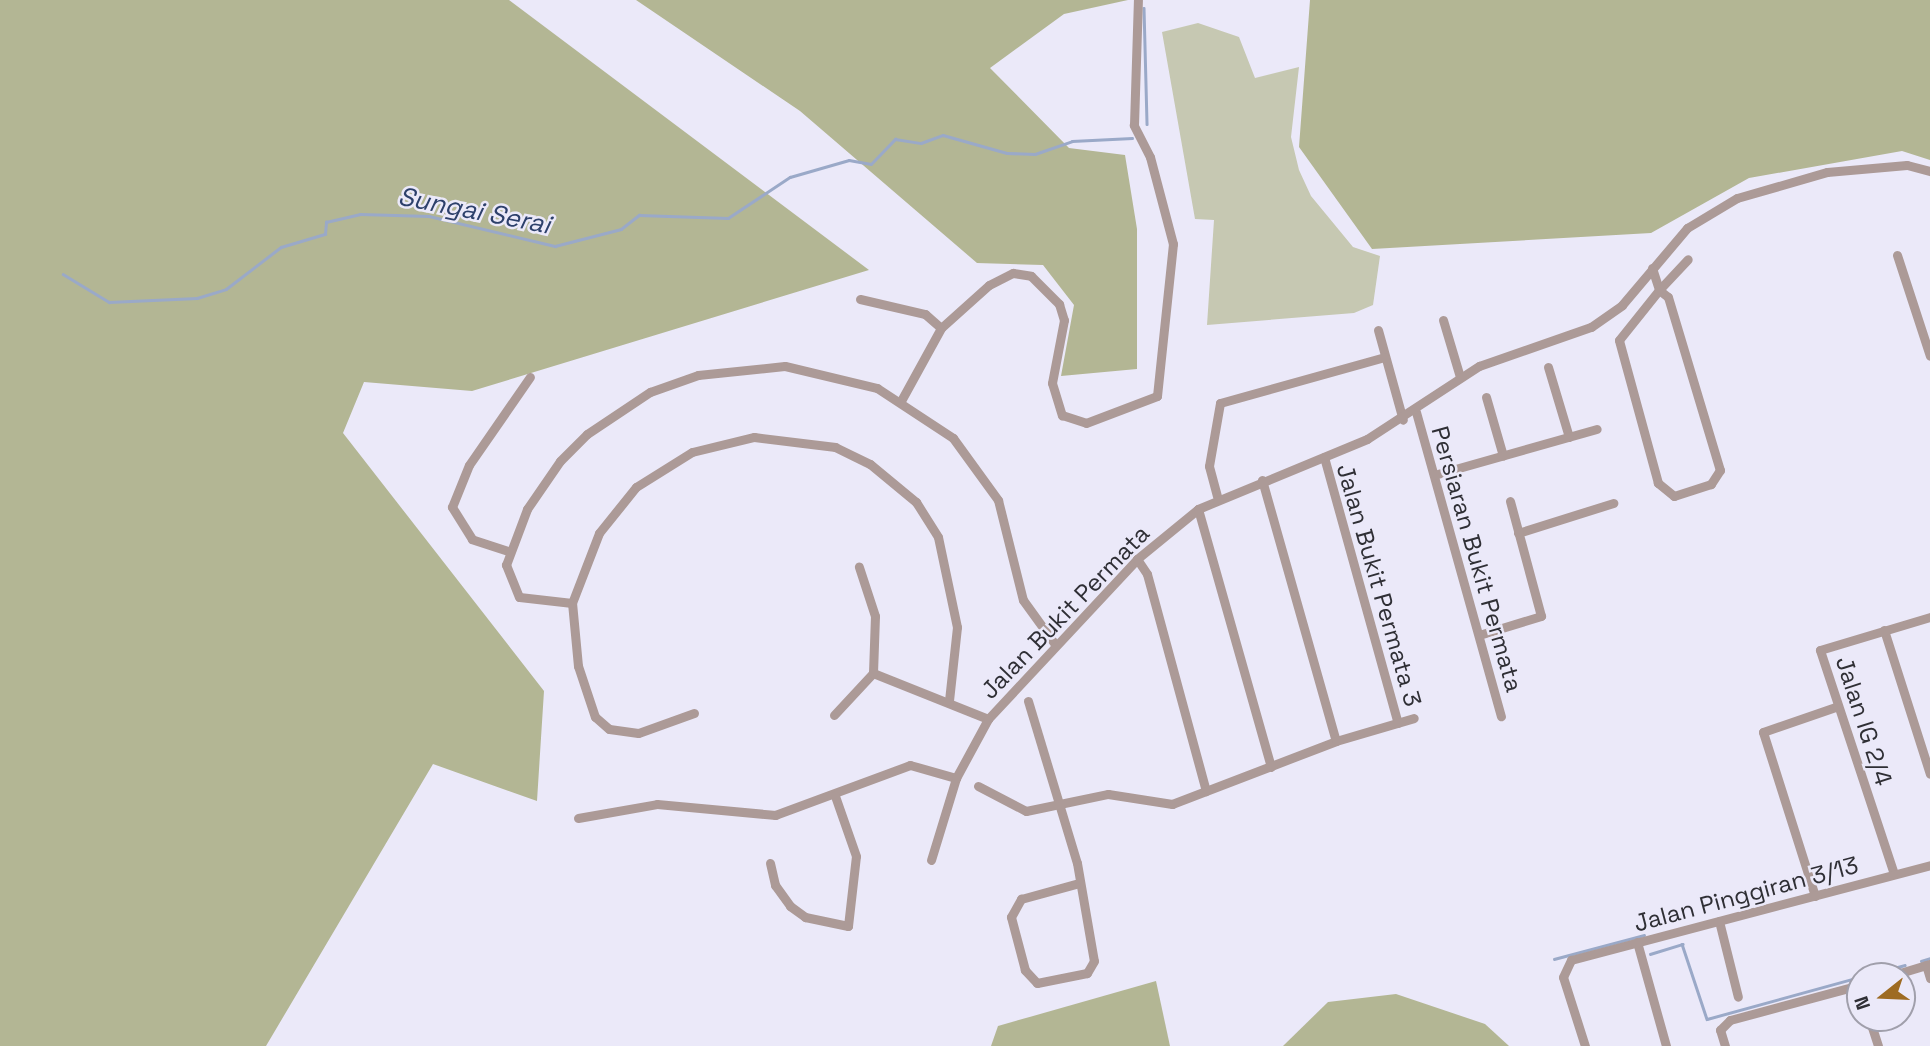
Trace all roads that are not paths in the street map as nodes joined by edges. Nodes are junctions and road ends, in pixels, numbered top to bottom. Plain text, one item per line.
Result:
1 (1138, 0) edge
2 (1930, 171) edge
3 (1897, 256) dead end
4 (1688, 259) dead end
5 (1652, 268) junction
6 (1660, 290) junction
7 (860, 299) dead end
8 (1443, 320) dead end
9 (941, 328) junction
10 (1378, 330) dead end
11 (1930, 356) edge
12 (1385, 357) junction
13 (1548, 368) dead end
14 (530, 377) dead end
15 (1460, 377) junction
16 (1486, 397) dead end
17 (902, 400) junction
18 (1416, 412) junction
19 (1403, 420) junction
20 (1597, 429) dead end
21 (1569, 437) junction
22 (1503, 456) junction
23 (1324, 457) junction
24 (1434, 474) junction
25 (1262, 480) junction
26 (1217, 496) junction
27 (1510, 501) dead end
28 (1613, 503) dead end
29 (1198, 509) junction
30 (1518, 533) junction
31 (508, 551) junction
32 (1136, 559) junction
33 (859, 567) dead end
34 (572, 603) junction
35 (1930, 617) edge
36 (1884, 630) junction
37 (1479, 635) junction
38 (1054, 643) junction
39 (873, 673) junction
40 (949, 701) junction
41 (1028, 701) dead end
42 (1838, 706) junction
43 (694, 713) dead end
44 (834, 715) dead end
45 (1501, 716) dead end
46 (1414, 718) dead end
47 (988, 719) junction
48 (1398, 723) junction
49 (1336, 741) junction
50 (1271, 767) junction
51 (1930, 774) edge
52 (956, 778) junction
53 (978, 786) dead end
54 (1206, 791) junction
55 (835, 796) junction
56 (1061, 805) junction
57 (578, 818) dead end
58 (931, 860) dead end
59 (770, 863) dead end
60 (1930, 865) edge
61 (1894, 874) junction
62 (1076, 884) junction
63 (1815, 896) junction
64 (1719, 921) junction
65 (1637, 942) junction
66 (1928, 965) edge
67 (1930, 978) edge
68 (1846, 990) edge
69 (1738, 996) dead end
70 (1585, 1046) edge
71 (1666, 1046) edge
72 (1725, 1046) edge

1 - 9 street
2 - 5 street, Jalan Bukit Permata
3 - 11 street
4 - 6 street
5 - 6 street
5 - 15 street, Jalan Bukit Permata
6 - 6 street
7 - 9 street
8 - 15 street
9 - 17 street
10 - 12 street
12 - 19 street
12 - 26 street
13 - 21 street
14 - 31 street
15 - 18 street, Jalan Bukit Permata
16 - 22 street
17 - 31 street
17 - 38 street
18 - 19 street, Jalan Bukit Permata
18 - 24 street, Persiaran Bukit Permata
19 - 23 street, Jalan Bukit Permata
20 - 21 street
21 - 22 street
22 - 24 street
23 - 25 street, Jalan Bukit Permata
23 - 48 street, Jalan Bukit Permata 3
24 - 37 street, Persiaran Bukit Permata
25 - 26 street, Jalan Bukit Permata
25 - 49 street
26 - 29 street, Jalan Bukit Permata
27 - 30 street
28 - 30 street
29 - 32 street, Jalan Bukit Permata
29 - 50 street
30 - 37 street
31 - 34 street
32 - 38 street, Jalan Bukit Permata
32 - 54 street
33 - 39 street
34 - 40 street
34 - 43 street
35 - 36 street, Jalan IG 2/4
36 - 42 street, Jalan IG 2/4
36 - 51 street
37 - 45 street, Persiaran Bukit Permata
38 - 47 street, Jalan Bukit Permata
39 - 40 street
39 - 44 street
40 - 47 street
41 - 56 street
42 - 61 street, Jalan IG 2/4
42 - 63 street
46 - 48 street
47 - 52 street, Jalan Bukit Permata
48 - 49 street
49 - 50 street
50 - 54 street
52 - 55 street
52 - 58 street, Jalan Bukit Permata
53 - 56 street
54 - 56 street
55 - 57 street
55 - 59 street
56 - 62 street
60 - 61 street, Jalan Pinggiran 3/13
61 - 63 street, Jalan Pinggiran 3/13
62 - 62 street
63 - 64 street, Jalan Pinggiran 3/13
64 - 65 street, Jalan Pinggiran 3/13
64 - 69 street
65 - 70 street, Jalan Pinggiran 3/13
65 - 71 street
66 - 67 street
68 - 72 street

